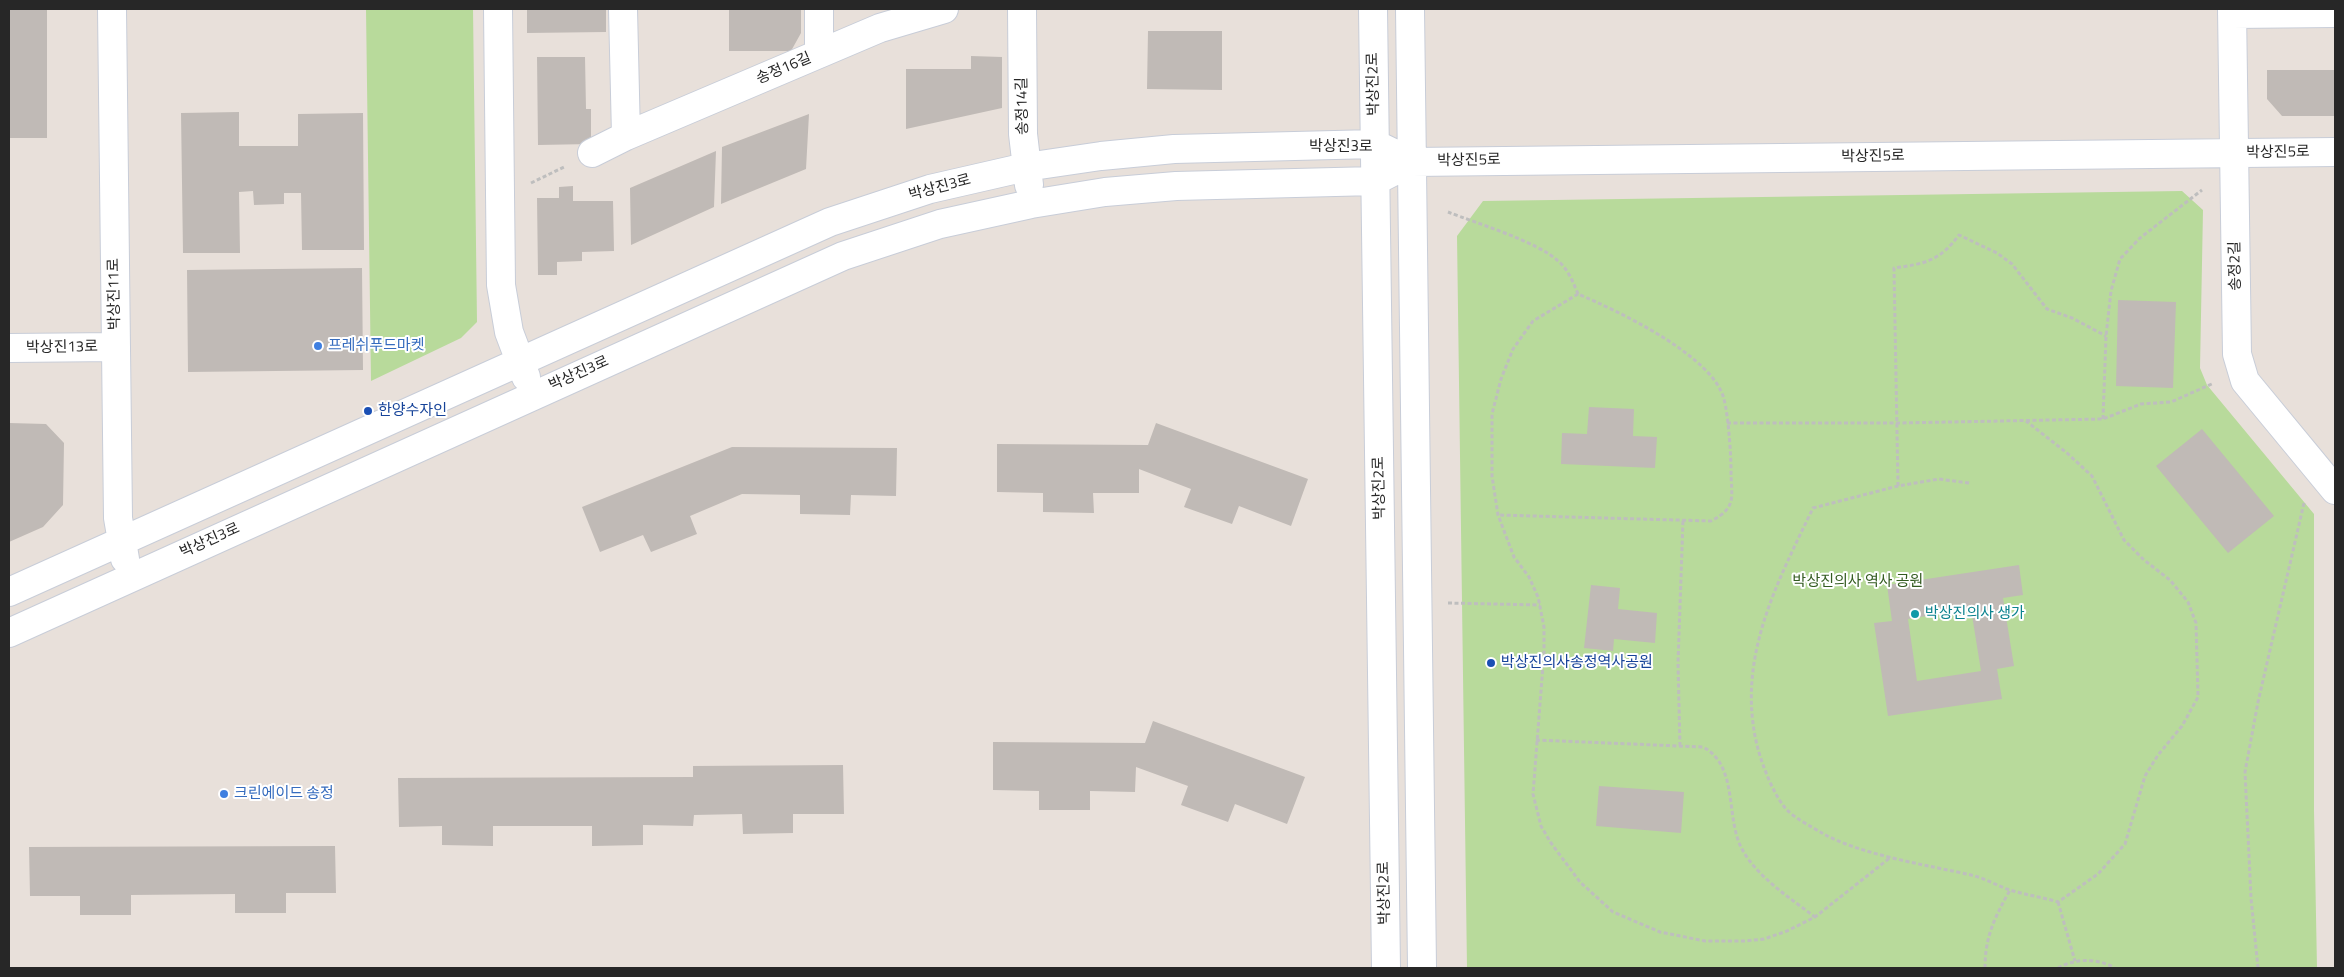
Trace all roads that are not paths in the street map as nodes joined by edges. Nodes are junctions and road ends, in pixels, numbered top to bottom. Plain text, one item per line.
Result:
1 (112, 9) edge
2 (498, 9) edge
3 (624, 9) edge
4 (819, 9) edge
5 (944, 9) edge
6 (1022, 9) edge
7 (1373, 9) edge
8 (1410, 9) edge
9 (2232, 11) edge
10 (2335, 13) edge
11 (819, 54) junction
12 (626, 136) junction
13 (1375, 144) junction
14 (2335, 152) edge
15 (592, 153) road end
16 (2234, 153) junction
17 (1412, 162) junction
18 (1026, 168) junction
19 (1375, 180) junction
20 (1031, 204) junction
21 (116, 347) junction
22 (9, 348) edge
23 (519, 362) junction
24 (534, 394) junction
25 (2335, 490) edge
26 (120, 542) junction
27 (130, 577) junction
28 (9, 592) edge
29 (9, 632) edge
30 (1386, 968) edge
31 (1422, 968) edge

1 - 21 street, 박상진11로
2 - 23 street
3 - 12 street
4 - 11 street
5 - 11 street, 송정16길
6 - 18 street, 송정14길
7 - 13 street, 박상진2로
8 - 17 street
9 - 10 street
9 - 16 street, 송정2길
11 - 12 street, 송정16길
12 - 15 street, 송정16길
13 - 17 street, 박상진3로
13 - 18 street, 박상진3로
13 - 19 street, 박상진2로
14 - 16 street, 박상진5로
16 - 17 street, 박상진5로
16 - 25 street, 송정2길
17 - 19 street, 박상진3로
17 - 31 street
18 - 20 street, 송정14길
18 - 23 street, 박상진3로
19 - 20 street, 박상진3로
19 - 30 street, 박상진2로
20 - 24 street, 박상진3로
21 - 22 street, 박상진13로
21 - 26 street, 박상진11로
23 - 24 street
23 - 26 street, 박상진3로
24 - 27 street, 박상진3로
26 - 27 street, 박상진11로
26 - 28 street, 박상진3로
27 - 29 street, 박상진3로

